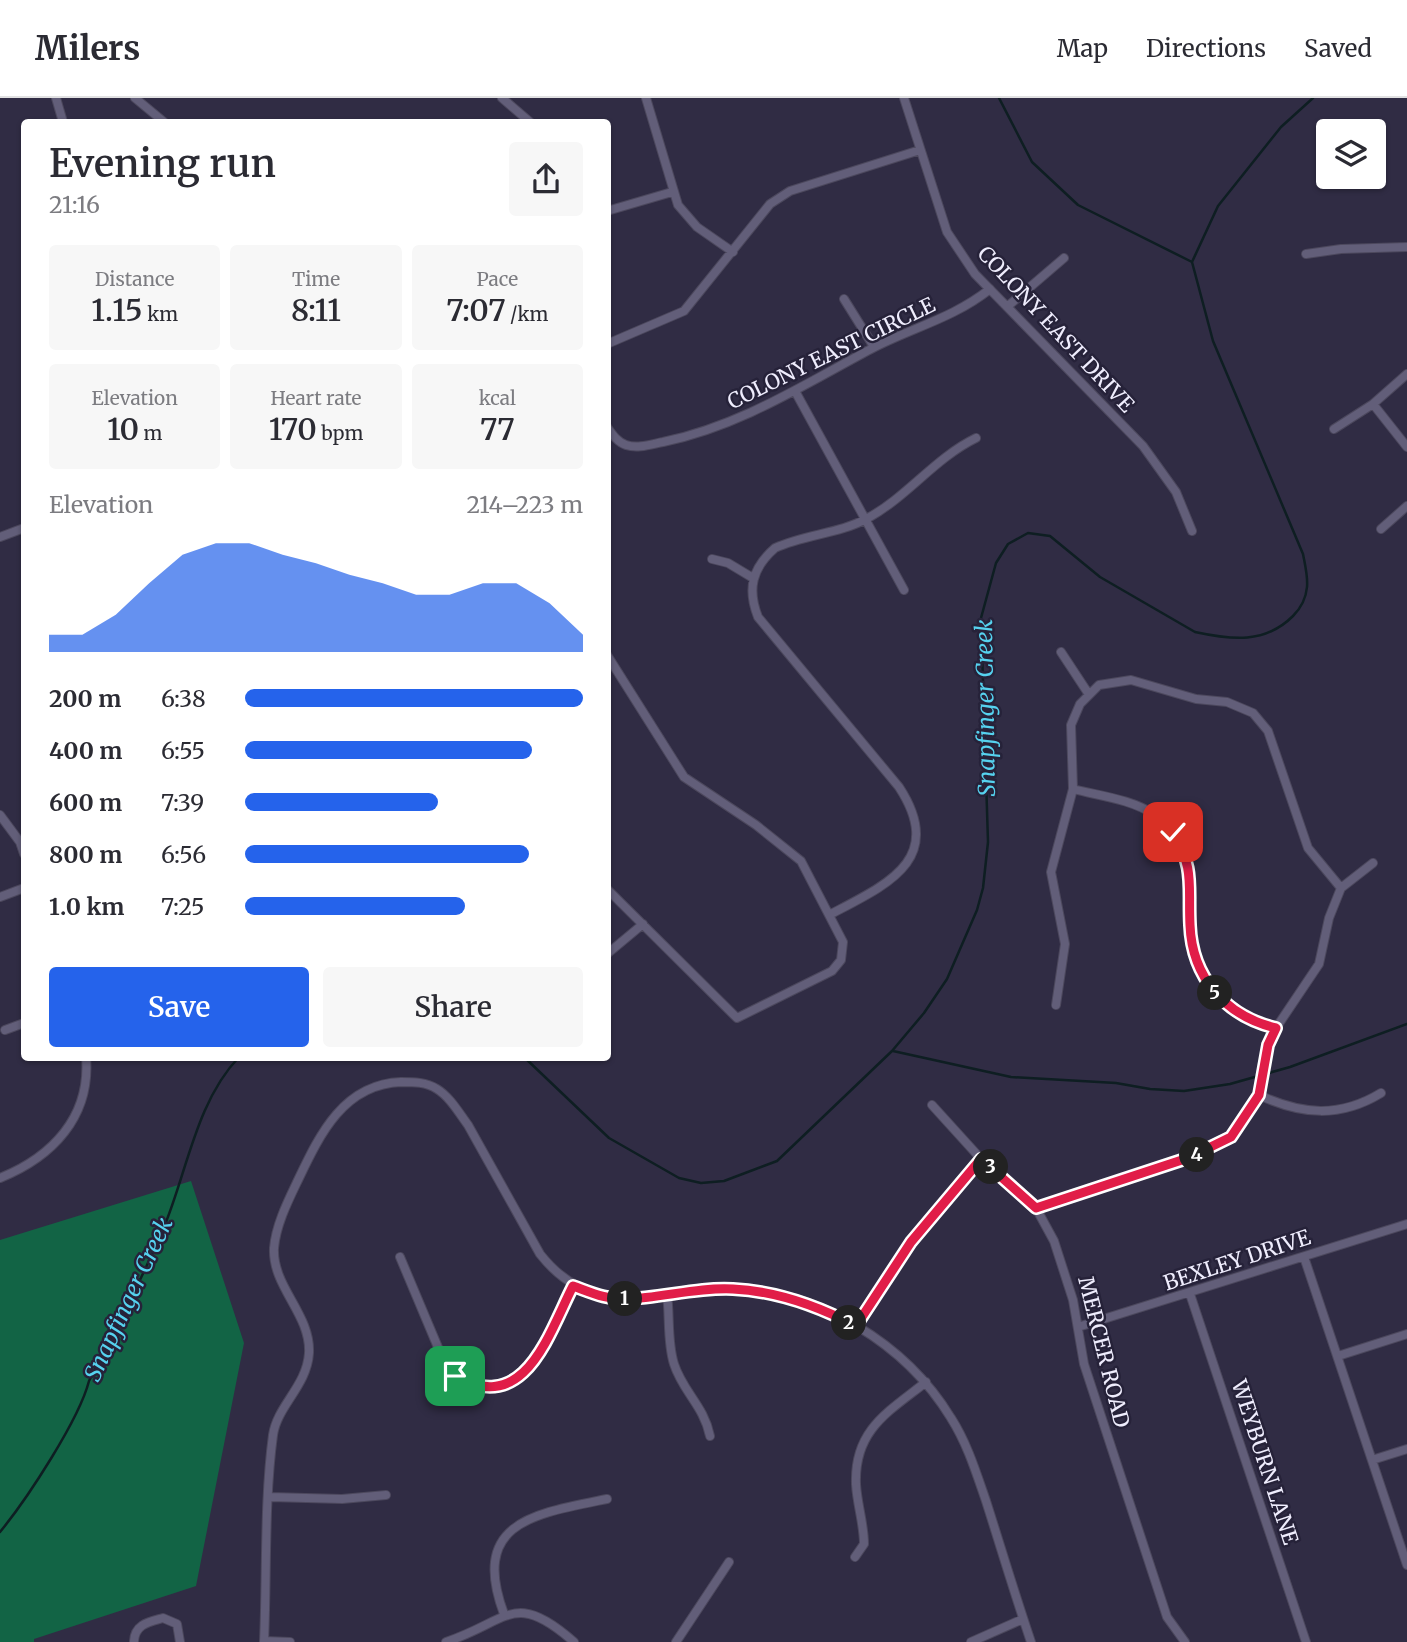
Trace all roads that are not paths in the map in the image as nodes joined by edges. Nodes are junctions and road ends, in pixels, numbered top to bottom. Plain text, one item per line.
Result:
1 (56, 98) edge
2 (135, 98) edge
3 (502, 98) edge
4 (646, 98) edge
5 (904, 98) edge
6 (62, 119) edge
7 (160, 119) edge
8 (526, 119) edge
9 (920, 150) junction
10 (672, 192) junction
11 (611, 210) edge
12 (1407, 247) edge
13 (733, 252) junction
14 (1306, 254) dead end
15 (1065, 258) dead end
16 (990, 289) junction
17 (844, 299) dead end
18 (1008, 306) junction
19 (611, 342) edge
20 (874, 347) junction
21 (1407, 374) edge
22 (794, 391) junction
23 (1373, 404) junction
24 (1334, 429) dead end
25 (611, 432) edge
26 (976, 438) dead end
27 (1407, 447) edge
28 (1407, 506) edge
29 (865, 520) junction
30 (21, 529) edge
31 (1381, 529) dead end
32 (1192, 531) dead end
33 (0, 537) edge
34 (712, 559) dead end
35 (753, 578) junction
36 (904, 590) dead end
37 (1061, 652) dead end
38 (611, 661) edge
39 (1088, 693) junction
40 (1073, 789) junction
41 (0, 815) edge
42 (21, 845) edge
43 (1373, 863) dead end
44 (1341, 888) junction
45 (21, 889) edge
46 (611, 893) edge
47 (0, 897) edge
48 (831, 914) junction
49 (643, 924) junction
50 (611, 951) edge
51 (1056, 1005) dead end
52 (21, 1024) edge
53 (1276, 1028) junction
54 (5, 1030) dead end
55 (86, 1061) edge
56 (1381, 1093) dead end
57 (1259, 1095) junction
58 (932, 1105) dead end
59 (981, 1159) junction
60 (0, 1178) edge
61 (1036, 1208) junction
62 (1407, 1224) edge
63 (400, 1257) dead end
64 (1304, 1257) junction
65 (573, 1286) junction
66 (667, 1294) junction
67 (1190, 1294) junction
68 (856, 1326) junction
69 (1078, 1327) junction
70 (1407, 1334) edge
71 (1338, 1356) junction
72 (926, 1382) junction
73 (710, 1436) dead end
74 (1407, 1449) edge
75 (1372, 1460) junction
76 (386, 1495) dead end
77 (270, 1497) junction
78 (607, 1499) dead end
79 (855, 1557) dead end
80 (729, 1562) dead end
81 (1407, 1564) edge
82 (504, 1614) junction
83 (1023, 1619) junction
84 (134, 1641) edge
85 (264, 1641) edge
86 (180, 1642) edge
87 (290, 1642) edge
88 (446, 1642) edge
89 (574, 1642) edge
90 (676, 1642) edge
91 (971, 1642) edge
92 (1031, 1642) edge
93 (1185, 1642) edge
94 (1306, 1642) edge

1 - 6 street
2 - 7 street
3 - 8 street
4 - 10 street
5 - 9 street, COLONY EAST DRIVE
9 - 13 street
9 - 16 street, COLONY EAST DRIVE
10 - 11 street
10 - 13 street
12 - 14 street
13 - 19 street
15 - 18 street
16 - 18 street, COLONY EAST DRIVE
16 - 20 street, COLONY EAST CIRCLE
17 - 20 street
18 - 32 street, COLONY EAST DRIVE
20 - 22 street, COLONY EAST CIRCLE
21 - 23 street
22 - 25 street, COLONY EAST CIRCLE
22 - 29 street
23 - 24 street
23 - 27 street
26 - 29 street
28 - 31 street
29 - 35 street
29 - 36 street
30 - 33 street
34 - 35 street
35 - 48 street
37 - 39 street
38 - 48 street
39 - 40 street
39 - 44 street
40 - 51 street
40 - 53 street
41 - 42 street
43 - 44 street
44 - 53 street
45 - 47 street
46 - 49 street
48 - 49 street
49 - 50 street
52 - 54 street
53 - 57 street
55 - 60 street
56 - 57 street
57 - 61 street
58 - 59 street, MERCER ROAD
59 - 61 street, MERCER ROAD
59 - 68 street
61 - 69 street, MERCER ROAD
62 - 64 street, BEXLEY DRIVE
63 - 65 street
64 - 67 street, BEXLEY DRIVE
64 - 71 street
65 - 66 street
65 - 77 street
66 - 68 street
66 - 73 street
67 - 69 street, BEXLEY DRIVE
67 - 94 street, WEYBURN LANE
68 - 72 street
69 - 93 street, MERCER ROAD
70 - 71 street
71 - 75 street
72 - 79 street
72 - 83 street
74 - 75 street
75 - 81 street
76 - 77 street
77 - 85 street
78 - 82 street
80 - 90 street
82 - 88 street
82 - 89 street
83 - 91 street
83 - 92 street
84 - 86 street
85 - 87 street

